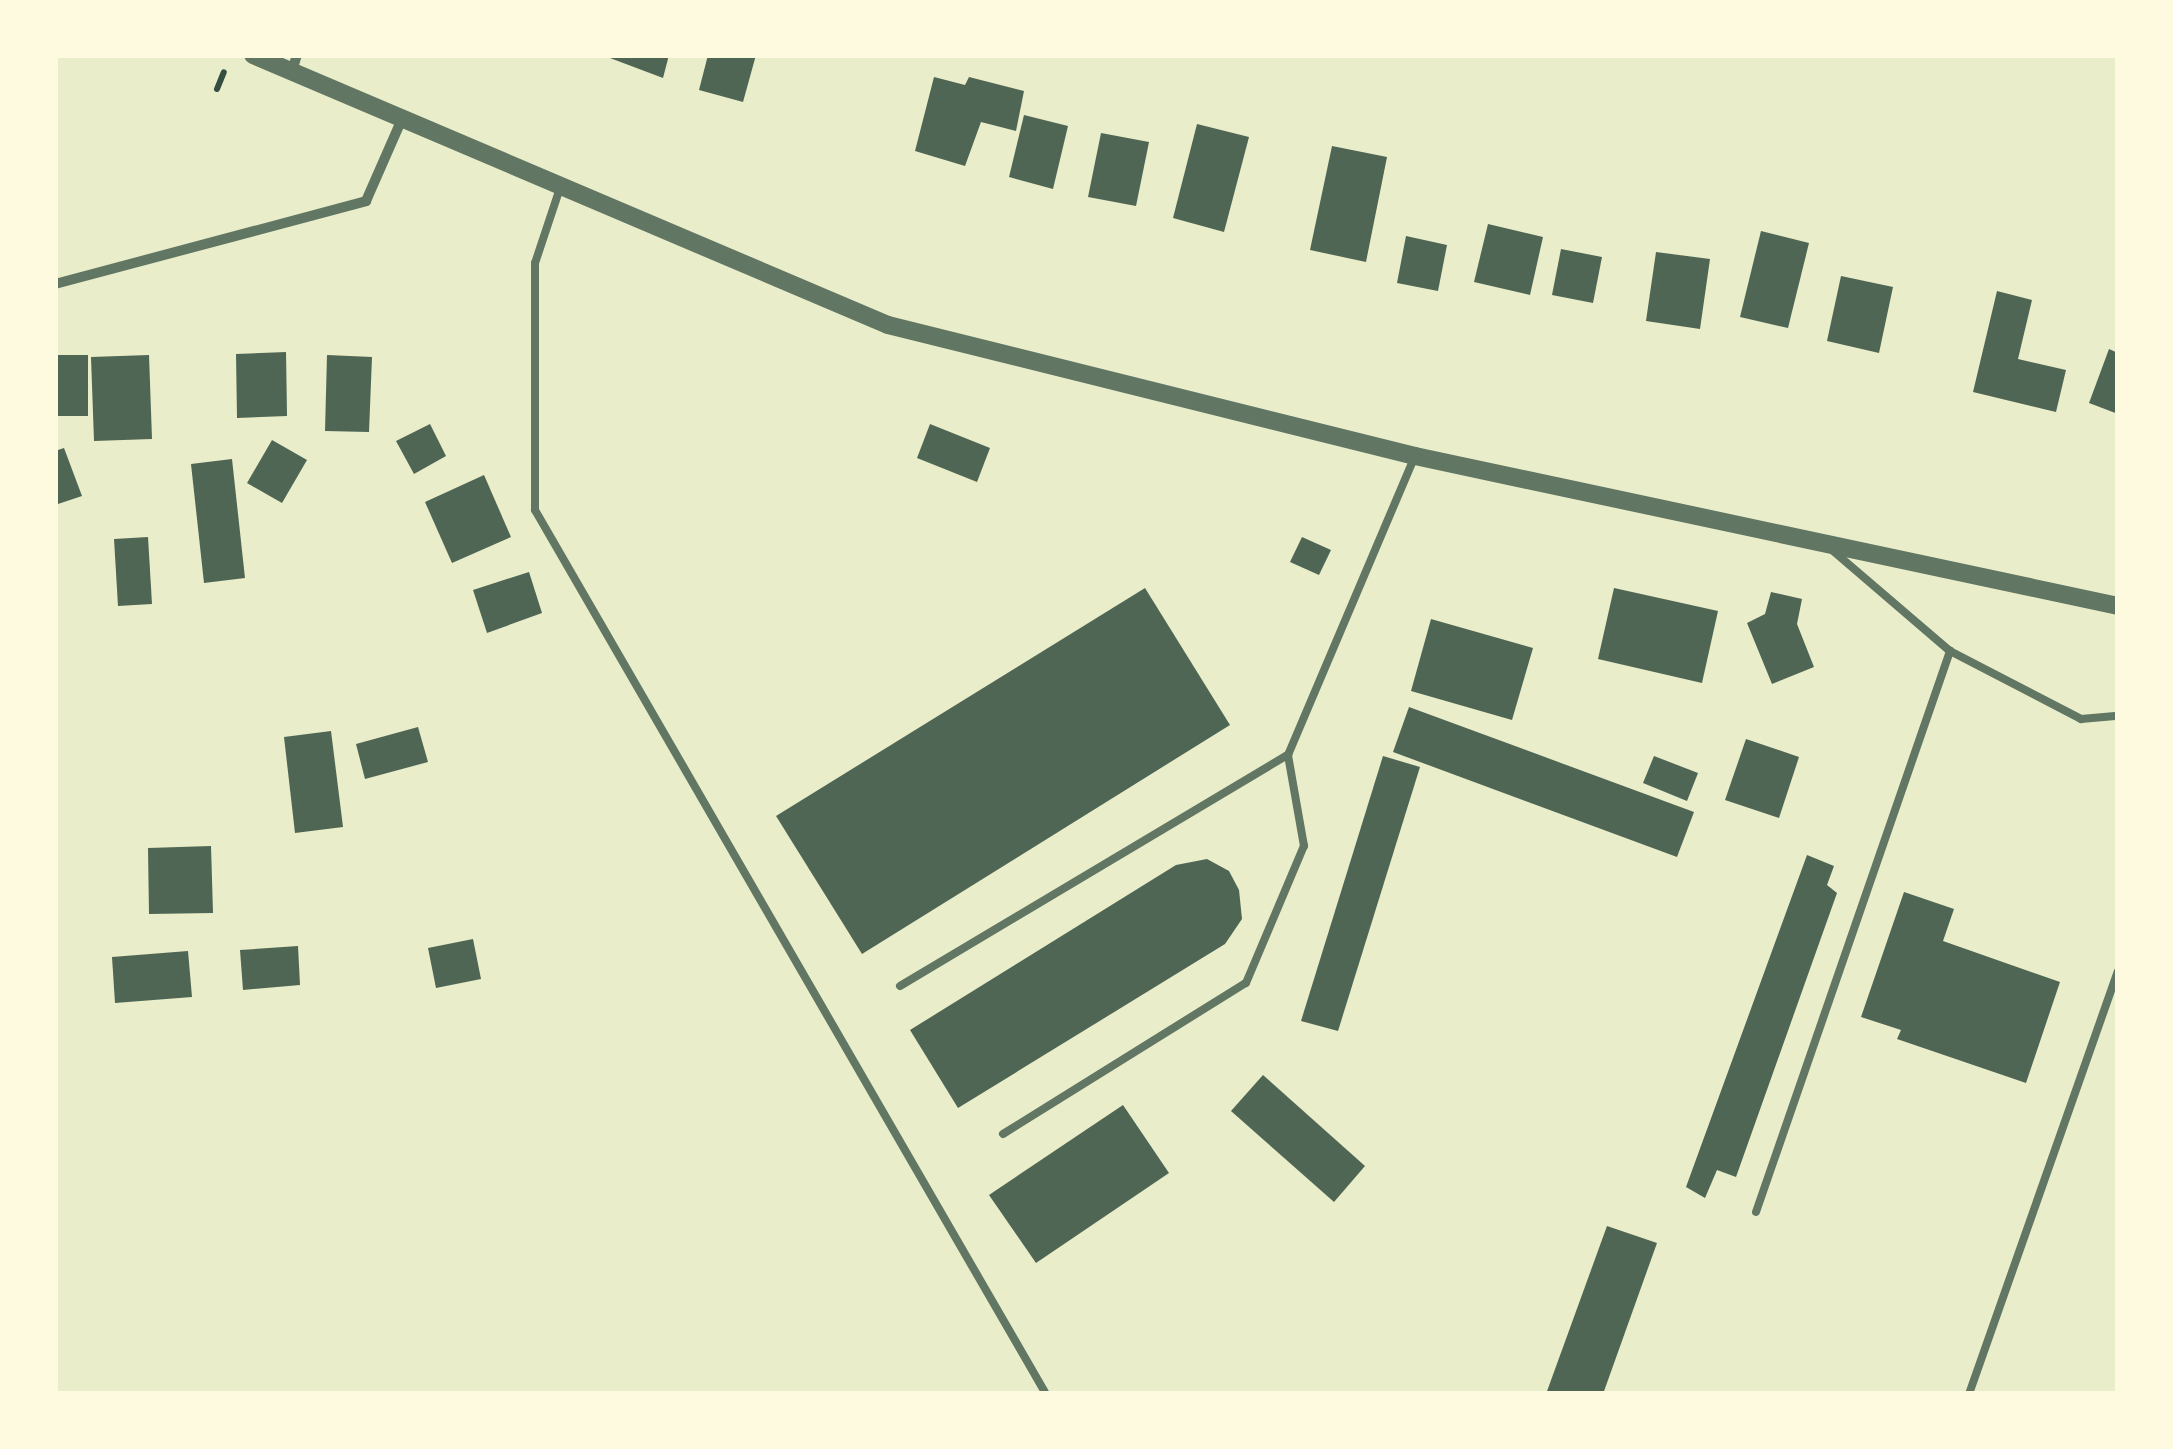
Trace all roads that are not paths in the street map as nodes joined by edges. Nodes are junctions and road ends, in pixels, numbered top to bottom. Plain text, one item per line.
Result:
1 (252, 55) edge
2 (295, 63) edge
3 (402, 119) junction
4 (560, 188) junction
5 (55, 284) edge
6 (1415, 456) junction
7 (1817, 538) junction
8 (2118, 606) edge
9 (1950, 651) junction
10 (2118, 716) edge
11 (1288, 755) junction
12 (2118, 970) edge
13 (900, 986) dead end
14 (1003, 1134) dead end
15 (1756, 1212) dead end
16 (1046, 1394) edge
17 (1968, 1394) edge

1 - 2 street
2 - 3 street
3 - 4 street
3 - 5 street
4 - 6 street
4 - 16 lane
6 - 7 street
6 - 11 lane
7 - 8 street
7 - 9 lane
9 - 10 lane
9 - 15 lane
11 - 13 lane
11 - 14 lane
12 - 17 lane

